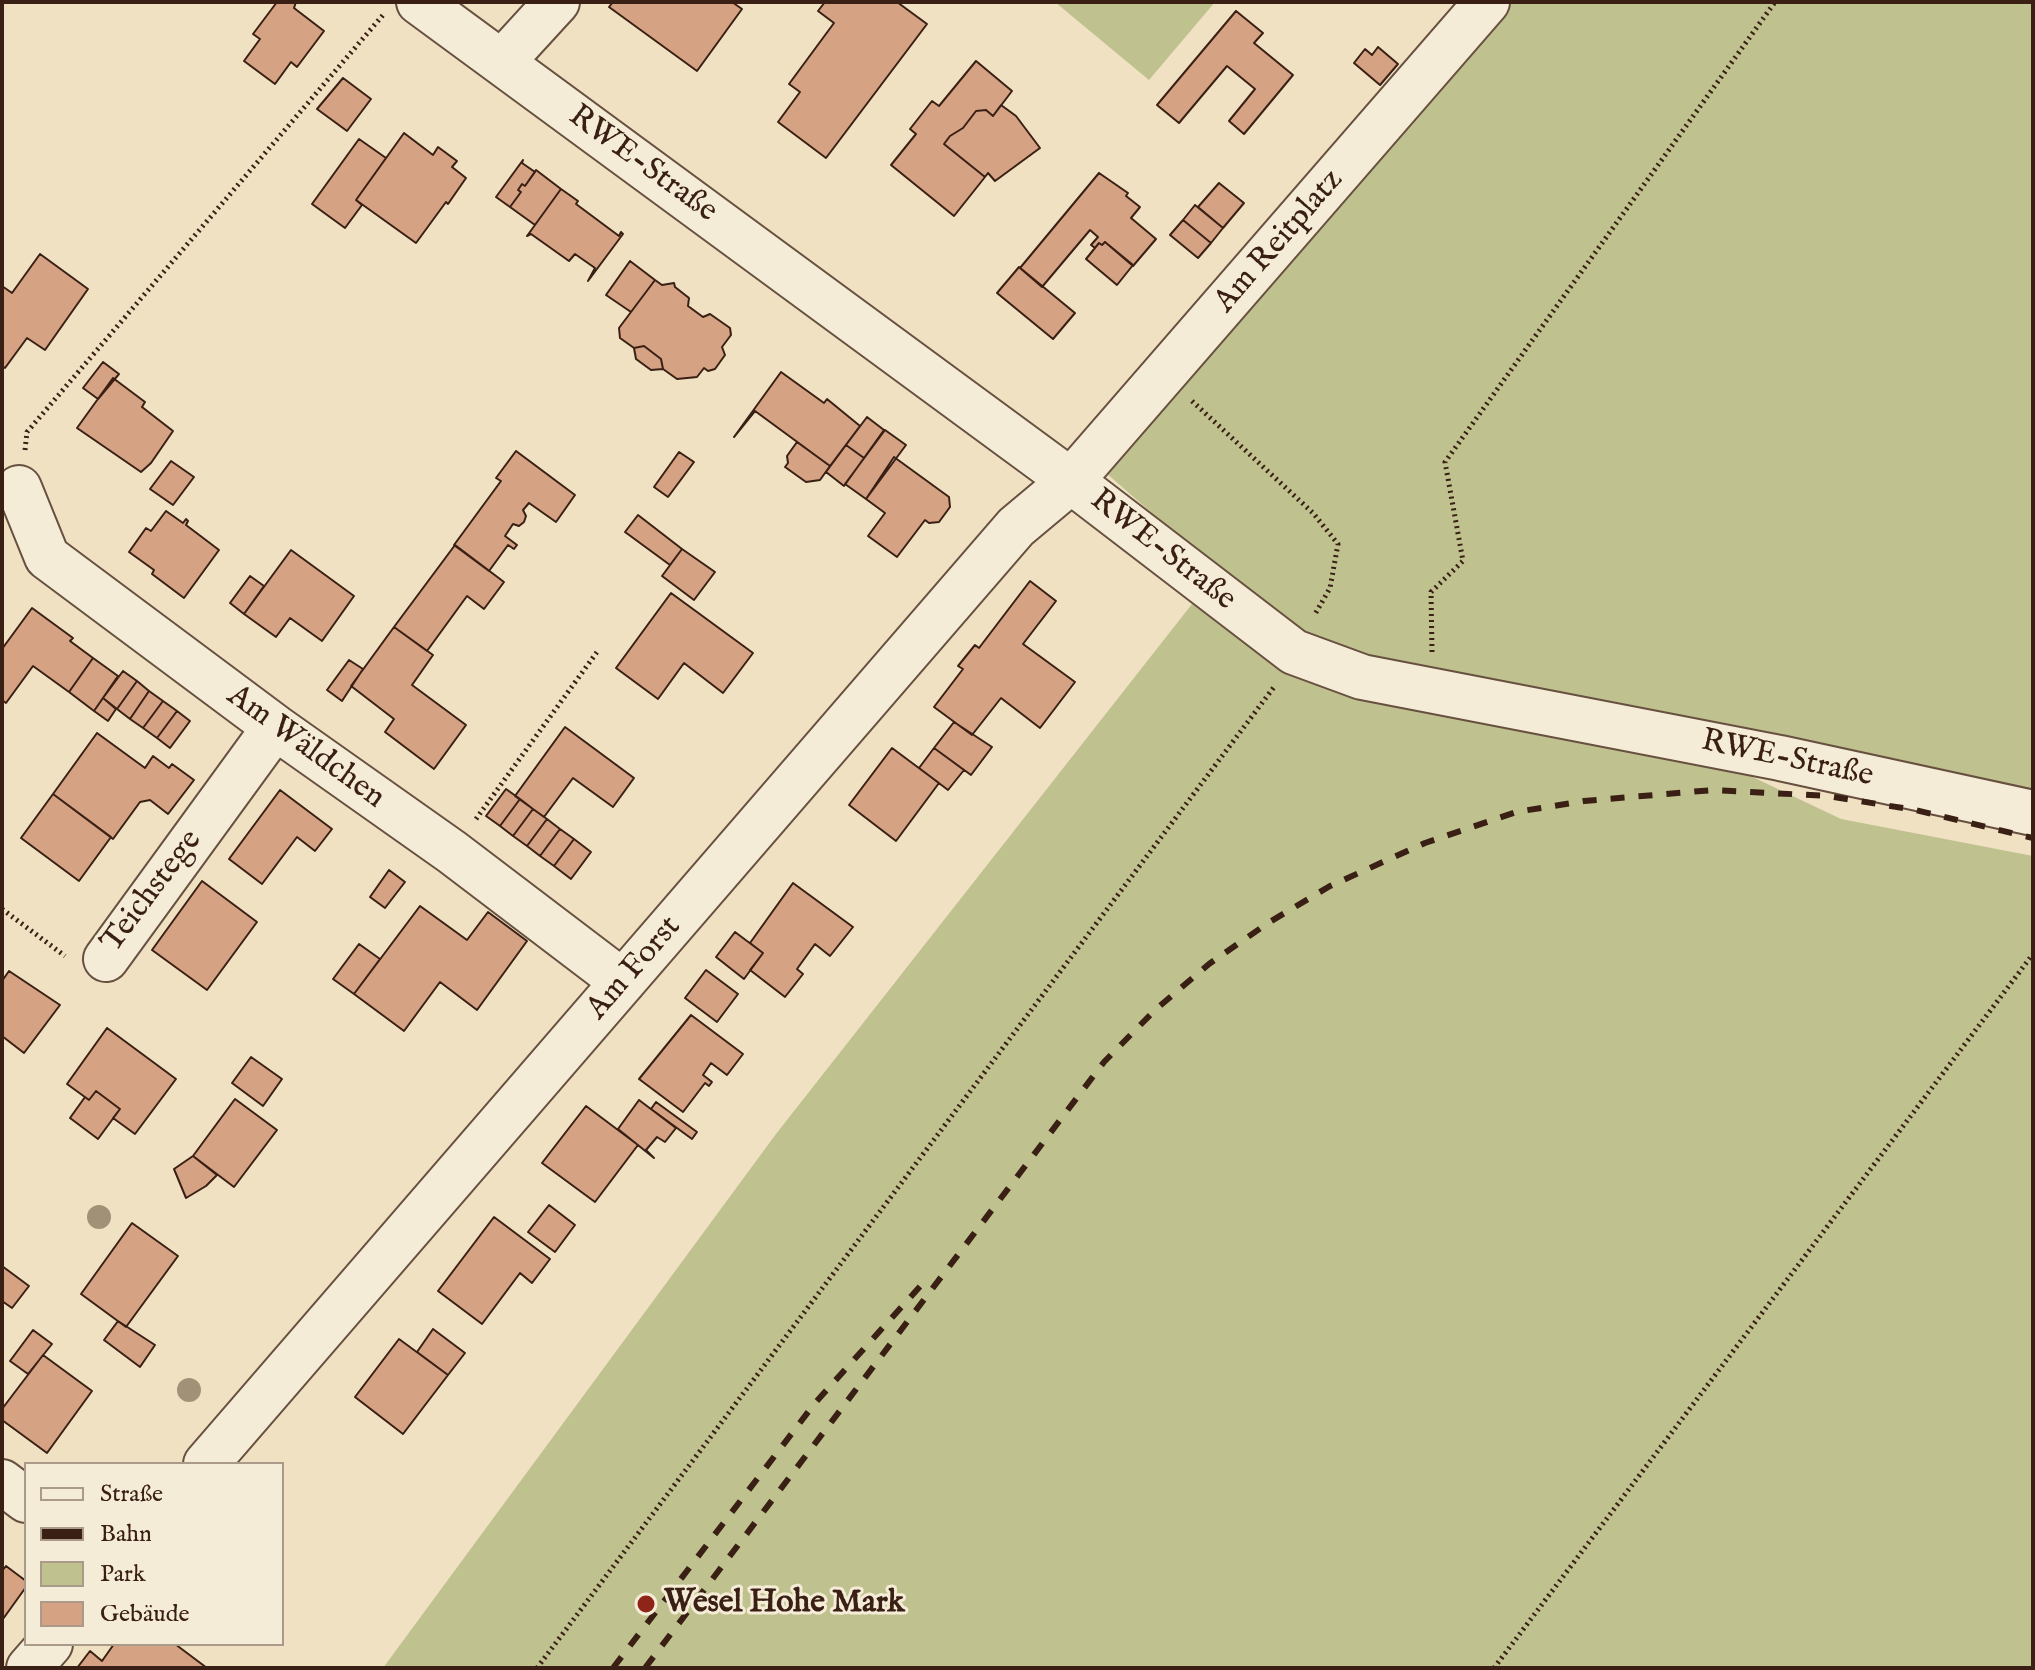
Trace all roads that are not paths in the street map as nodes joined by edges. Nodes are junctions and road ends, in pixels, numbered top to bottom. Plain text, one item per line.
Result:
1 (557, 2) edge
2 (1487, 2) edge
3 (402, 8) edge
4 (502, 62) junction
5 (1071, 481) junction
6 (19, 488) road end
7 (275, 727) junction
8 (2033, 813) edge
9 (106, 959) road end
10 (623, 982) junction
11 (208, 1462) edge
12 (2, 1482) edge
13 (24, 1498) edge
14 (48, 1646) edge
15 (29, 1668) edge

1 - 4 street
2 - 5 street, Am Reitplatz
3 - 4 street, RWE-Straße
4 - 5 street, RWE-Straße
5 - 8 street, RWE-Straße
5 - 10 street, Am Forst
6 - 7 street, Am Wäldchen
7 - 9 street, Teichstege
7 - 10 street, Am Wäldchen
10 - 11 street, Am Forst
12 - 13 street
14 - 15 street

